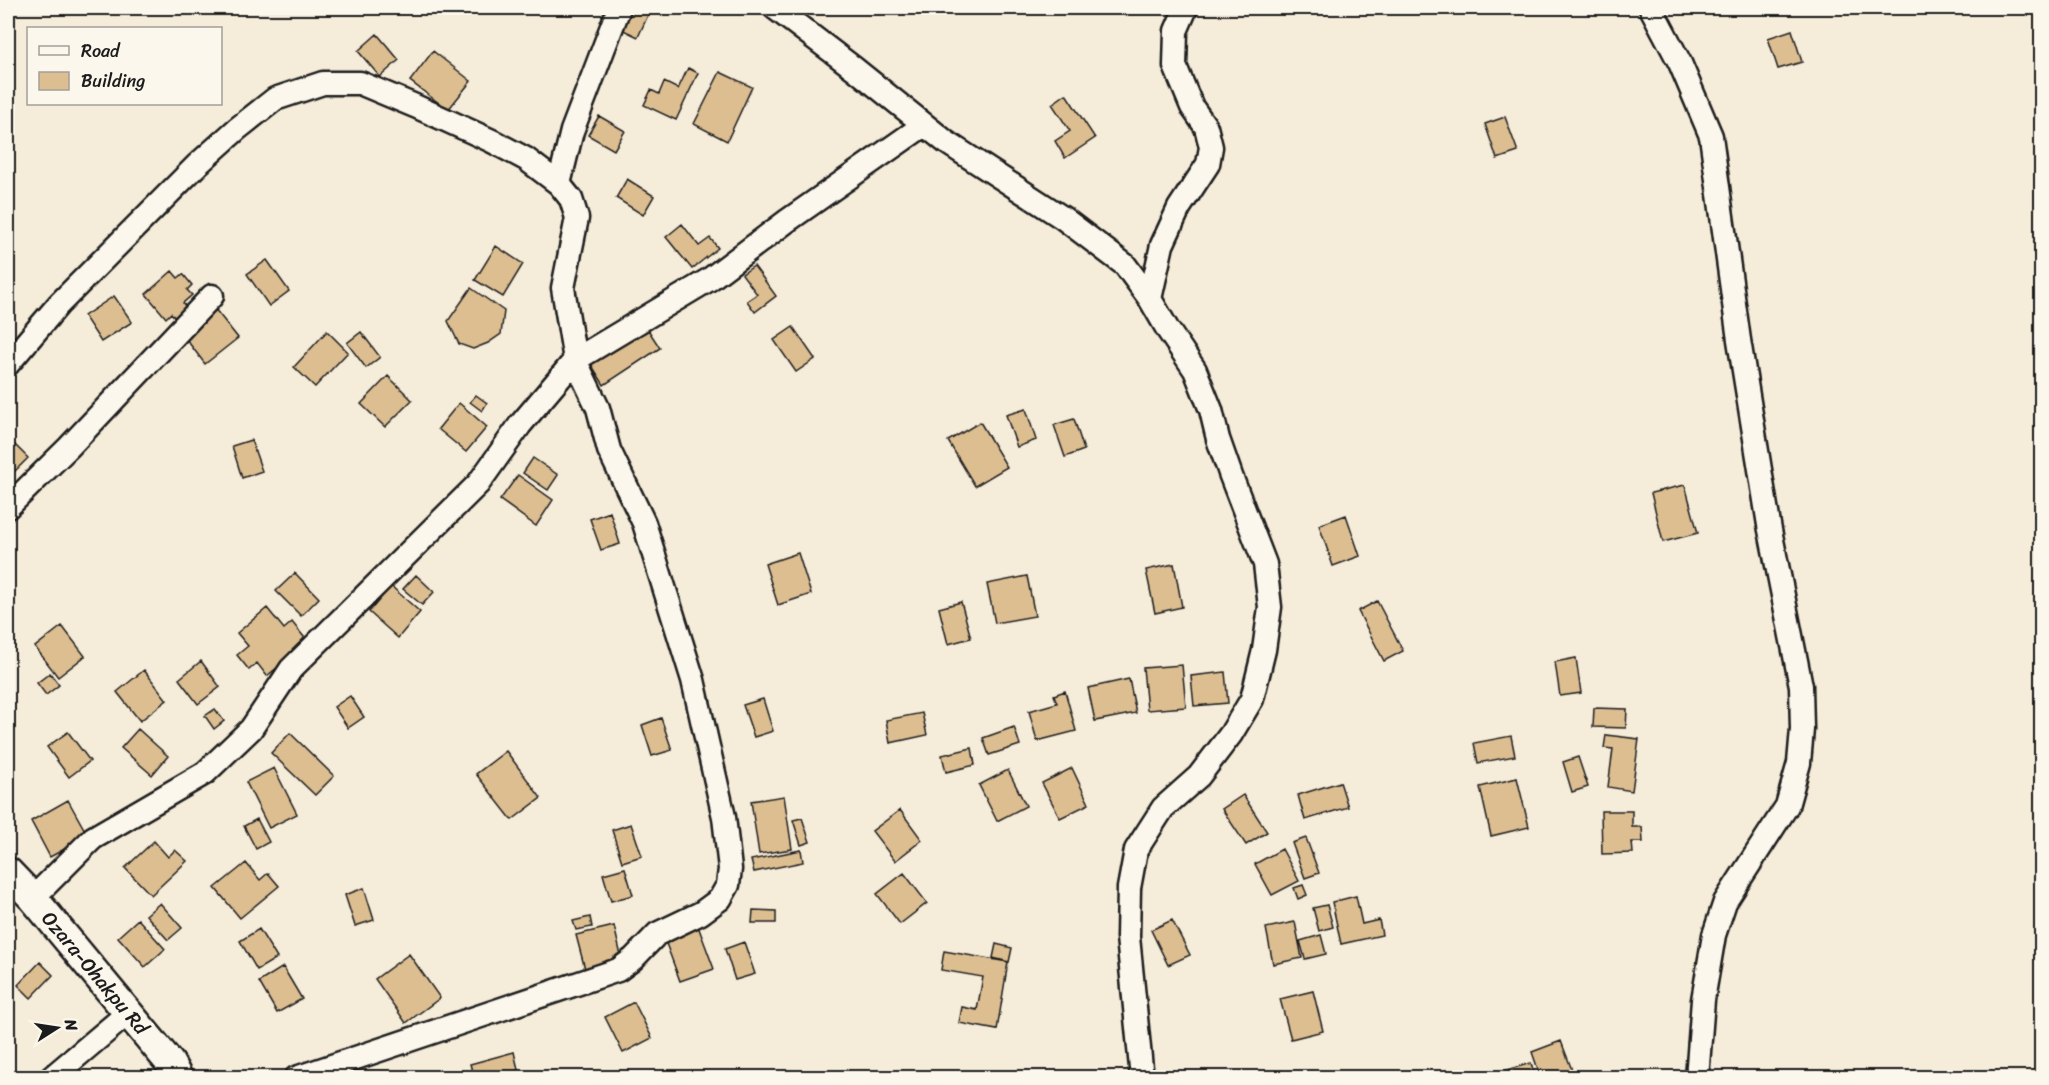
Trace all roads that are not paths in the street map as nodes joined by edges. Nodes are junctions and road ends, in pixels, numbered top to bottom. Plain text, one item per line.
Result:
1 (619, 8) edge
2 (775, 8) edge
3 (1186, 8) edge
4 (1651, 8) edge
5 (924, 125) junction
6 (559, 184) junction
7 (212, 296) dead end
8 (1150, 299) junction
9 (575, 360) junction
10 (8, 364) edge
11 (8, 507) edge
12 (8, 872) edge
13 (33, 898) junction
14 (128, 1013) junction
15 (51, 1077) edge
16 (178, 1077) edge
17 (296, 1077) edge
18 (1142, 1077) edge
19 (1697, 1077) edge

1 - 6 street
2 - 5 street
3 - 8 street
4 - 19 street
5 - 8 street
5 - 9 street
6 - 9 street
6 - 10 street
7 - 11 street
8 - 18 street
9 - 13 street
9 - 17 street
12 - 13 main road, Ozara-Ohakpu Rd
13 - 14 main road, Ozara-Ohakpu Rd
14 - 15 street
14 - 16 main road, Ozara-Ohakpu Rd

